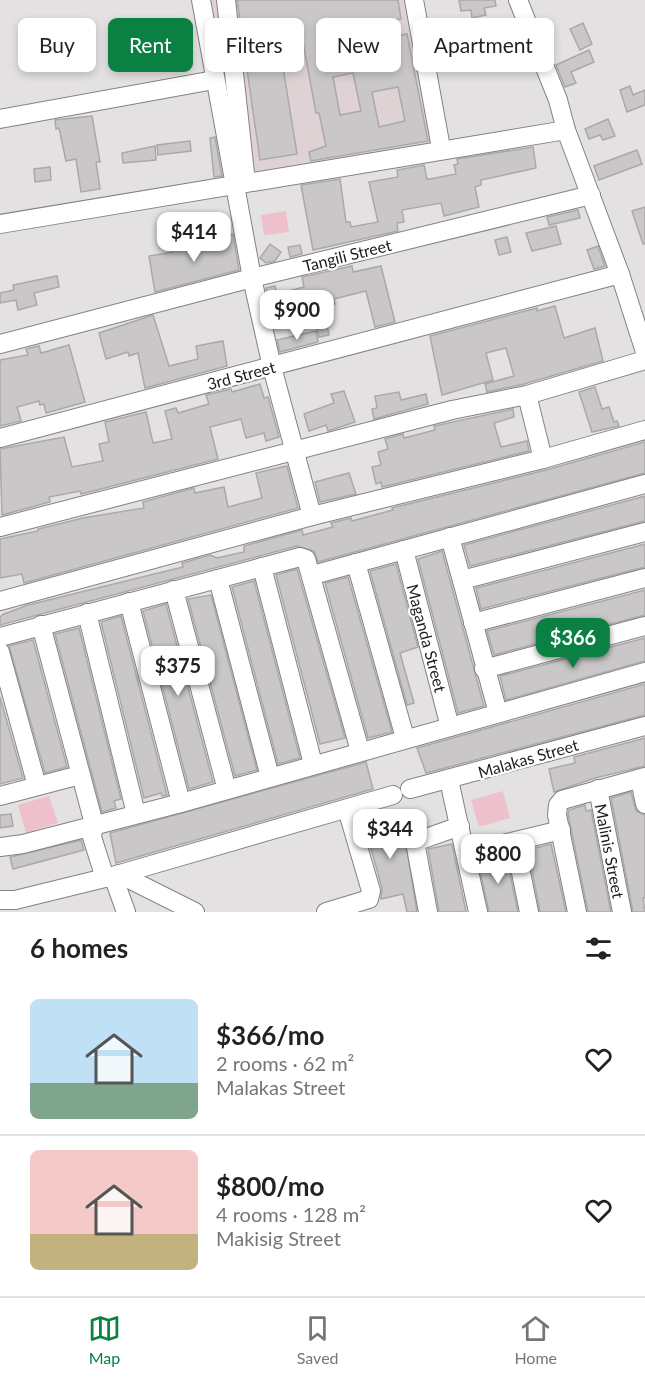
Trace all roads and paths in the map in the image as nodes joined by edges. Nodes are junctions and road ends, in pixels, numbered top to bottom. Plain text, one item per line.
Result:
1 (201, 0) edge
2 (226, 0) edge
3 (414, 0) edge
4 (518, 0) edge
5 (214, 80) junction
6 (0, 119) edge
7 (566, 130) junction
8 (441, 148) junction
9 (241, 183) junction
10 (591, 195) junction
11 (0, 224) edge
12 (620, 274) junction
13 (252, 278) junction
14 (0, 344) edge
15 (645, 352) edge
16 (645, 360) edge
17 (272, 367) junction
18 (527, 395) junction
19 (645, 430) edge
20 (0, 438) edge
21 (296, 451) junction
22 (543, 459) junction
23 (645, 484) edge
24 (312, 516) junction
25 (0, 527) edge
26 (645, 532) edge
27 (450, 537) junction
28 (404, 550) junction
29 (356, 563) junction
30 (262, 567) junction
31 (313, 575) junction
32 (645, 578) edge
33 (218, 579) junction
34 (462, 580) junction
35 (174, 590) junction
36 (0, 602) edge
37 (129, 602) junction
38 (87, 613) junction
39 (473, 623) junction
40 (41, 625) junction
41 (645, 626) edge
42 (0, 637) edge
43 (0, 652) edge
44 (484, 669) junction
45 (645, 672) edge
46 (3, 674) edge
47 (498, 713) junction
48 (645, 726) edge
49 (450, 727) junction
50 (405, 738) junction
51 (360, 751) junction
52 (312, 764) junction
53 (80, 775) junction
54 (270, 777) junction
55 (642, 778) edge
56 (449, 780) junction
57 (37, 786) junction
58 (598, 789) junction
59 (227, 790) junction
60 (0, 796) edge
61 (181, 803) junction
62 (645, 804) edge
63 (347, 809) junction
64 (136, 814) junction
65 (94, 824) junction
66 (460, 826) junction
67 (561, 830) junction
68 (514, 843) junction
69 (0, 847) edge
70 (466, 853) junction
71 (113, 876) junction
72 (0, 900) edge
73 (126, 912) edge
74 (195, 912) edge
75 (326, 912) edge
76 (428, 912) edge
77 (478, 912) edge
78 (529, 912) edge
79 (578, 912) edge
80 (622, 912) edge

1 - 5 street
2 - 9 street
3 - 8 street
4 - 7 street
5 - 6 street
5 - 9 street
7 - 8 street
7 - 10 street
8 - 9 street
9 - 11 street
9 - 13 street
10 - 12 street
10 - 13 street, Tangili Street
12 - 15 street
12 - 17 street, 3rd Street
13 - 14 street, Tangili Street
13 - 17 street
16 - 18 street
17 - 20 street, 3rd Street
17 - 21 street
18 - 21 street
18 - 22 street
19 - 22 street
21 - 24 street
21 - 25 street
22 - 24 street
23 - 27 street
24 - 36 street
26 - 34 street
27 - 28 street
27 - 34 street
28 - 29 street
28 - 49 street, Maganda Street
29 - 31 street
29 - 50 street
30 - 31 street
30 - 33 street
30 - 52 street
31 - 51 street
32 - 39 street
33 - 35 street
33 - 54 street
34 - 39 street
35 - 37 street
35 - 59 street
37 - 38 street
37 - 61 street
38 - 40 street
38 - 64 street
39 - 44 street
40 - 42 street
40 - 53 street
41 - 44 street
43 - 46 street
44 - 47 street
45 - 47 street
46 - 57 street
47 - 49 street
48 - 56 street, Malakas Street
49 - 50 street
50 - 51 street
51 - 52 street
52 - 54 street
53 - 57 street
53 - 65 street
54 - 59 street
55 - 58 street
55 - 62 street
56 - 63 street, Malakas Street
56 - 66 street
57 - 60 street
58 - 67 street
58 - 80 street, Malinis Street
59 - 61 street
61 - 64 street
63 - 71 street, Malakas Street
63 - 75 street
64 - 65 street
65 - 69 street
65 - 71 street
66 - 70 street
66 - 76 street
67 - 68 street
67 - 79 street
68 - 70 street
68 - 78 street
70 - 77 street
71 - 72 street, Malakas Street
71 - 73 street
71 - 74 street

